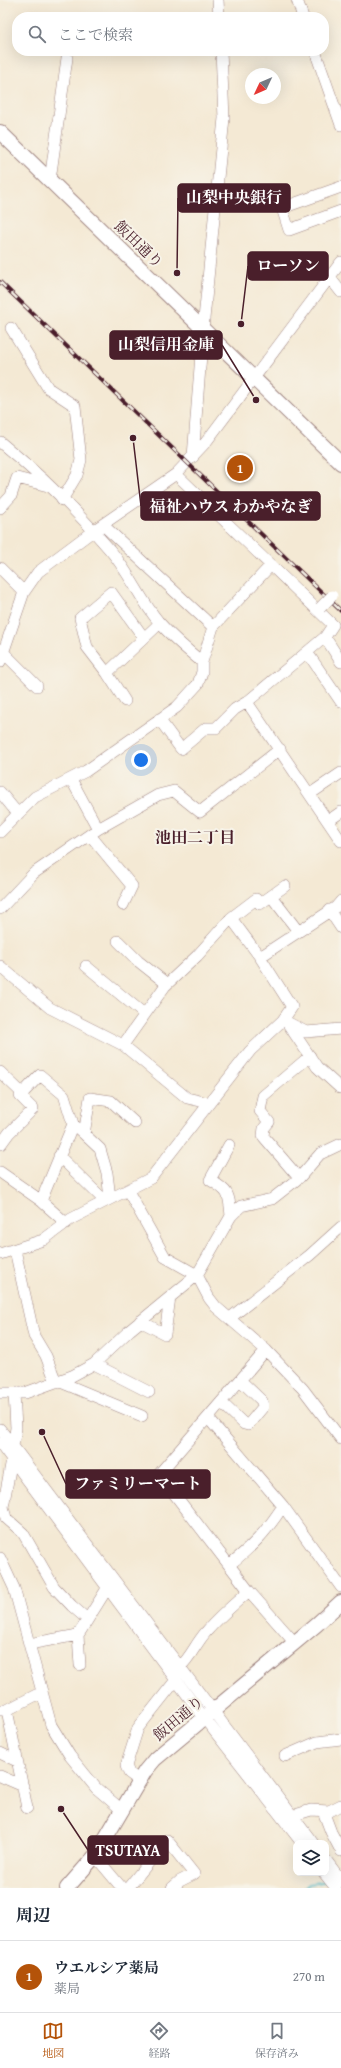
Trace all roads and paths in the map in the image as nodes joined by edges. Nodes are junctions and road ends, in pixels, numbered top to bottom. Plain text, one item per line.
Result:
1 (218, 0) edge
2 (297, 0) edge
3 (219, 12) edge
4 (301, 12) edge
5 (221, 56) edge
6 (317, 56) edge
7 (67, 58) dead end
8 (341, 124) edge
9 (0, 132) edge
10 (50, 180) junction
11 (341, 187) edge
12 (341, 211) edge
13 (341, 262) edge
14 (330, 278) junction
15 (341, 292) edge
16 (11, 328) dead end
17 (203, 329) junction
18 (253, 379) junction
19 (0, 442) edge
20 (193, 457) junction
21 (341, 463) edge
22 (176, 474) junction
23 (48, 486) junction
24 (62, 500) junction
25 (0, 508) edge
26 (103, 525) junction
27 (93, 531) junction
28 (271, 565) junction
29 (0, 568) edge
30 (24, 592) junction
31 (332, 596) dead end
32 (320, 608) dead end
33 (160, 623) junction
34 (213, 627) junction
35 (325, 637) junction
36 (144, 638) junction
37 (307, 652) junction
38 (2, 657) edge
39 (202, 662) junction
40 (341, 662) edge
41 (107, 673) junction
42 (37, 686) dead end
43 (125, 701) dead end
44 (247, 702) junction
45 (341, 702) edge
46 (159, 719) junction
47 (280, 749) junction
48 (341, 773) edge
49 (71, 779) junction
50 (0, 792) edge
51 (310, 794) junction
52 (341, 812) edge
53 (18, 814) junction
54 (328, 821) junction
55 (0, 832) edge
56 (94, 832) junction
57 (341, 841) edge
58 (285, 886) dead end
59 (272, 896) junction
60 (341, 901) edge
61 (123, 905) dead end
62 (0, 909) edge
63 (329, 910) junction
64 (231, 918) junction
65 (341, 928) edge
66 (298, 931) junction
67 (118, 941) dead end
68 (260, 957) junction
69 (0, 966) edge
70 (86, 966) dead end
71 (167, 984) junction
72 (144, 1014) junction
73 (285, 1021) junction
74 (341, 1029) edge
75 (123, 1045) junction
76 (310, 1056) junction
77 (0, 1072) edge
78 (340, 1088) dead end
79 (22, 1094) junction
80 (209, 1103) junction
81 (135, 1123) dead end
82 (73, 1124) junction
83 (84, 1134) junction
84 (341, 1144) edge
85 (0, 1145) edge
86 (229, 1146) dead end
87 (59, 1156) junction
88 (0, 1172) edge
89 (299, 1178) junction
90 (128, 1190) junction
91 (107, 1199) junction
92 (41, 1202) junction
93 (232, 1216) junction
94 (66, 1223) junction
95 (341, 1227) edge
96 (15, 1250) junction
97 (0, 1254) edge
98 (197, 1275) junction
99 (170, 1297) junction
100 (230, 1318) junction
101 (140, 1321) junction
102 (266, 1350) junction
103 (94, 1364) junction
104 (240, 1380) junction
105 (57, 1382) junction
106 (150, 1392) dead end
107 (0, 1393) edge
108 (14, 1393) junction
109 (221, 1402) junction
110 (142, 1416) dead end
111 (208, 1418) junction
112 (0, 1429) edge
113 (341, 1439) edge
114 (0, 1443) edge
115 (13, 1446) junction
116 (12, 1459) junction
117 (283, 1506) junction
118 (0, 1558) edge
119 (229, 1566) junction
120 (108, 1587) junction
121 (341, 1587) edge
122 (249, 1590) junction
123 (341, 1602) edge
124 (88, 1619) junction
125 (78, 1635) junction
126 (294, 1643) junction
127 (29, 1644) junction
128 (80, 1665) dead end
129 (180, 1667) junction
130 (176, 1680) junction
131 (42, 1692) junction
132 (4, 1710) edge
133 (209, 1715) junction
134 (341, 1740) edge
135 (0, 1753) edge
136 (285, 1756) dead end
137 (17, 1761) junction
138 (0, 1776) edge
139 (140, 1781) junction
140 (23, 1786) junction
141 (341, 1805) edge
142 (27, 1808) dead end
143 (122, 1811) junction
144 (323, 1811) junction
145 (292, 1816) junction
146 (300, 1840) edge
147 (311, 1840) edge
148 (341, 1851) edge
149 (95, 1856) junction
150 (329, 1864) edge
151 (326, 1876) edge
152 (341, 1880) edge
153 (116, 1886) edge
154 (67, 1888) edge
155 (128, 1888) edge
156 (172, 1888) edge
157 (336, 1888) edge

1 - 3 street
2 - 4 street
5 - 17 street
6 - 8 street
7 - 10 street
9 - 10 main road, 飯田通り
10 - 17 main road, 飯田通り
11 - 12 street
13 - 14 street
14 - 15 street
14 - 18 street
16 - 24 street
17 - 18 main road, 飯田通り
17 - 20 street
18 - 20 street
18 - 21 main road, 飯田通り
19 - 23 street
20 - 22 street
22 - 26 street
22 - 28 street
23 - 24 street
23 - 25 street
24 - 27 street
26 - 27 street
26 - 34 street
27 - 30 street
27 - 33 street
28 - 34 street
28 - 35 street
29 - 30 street
30 - 38 street
31 - 32 street, bridge
33 - 36 street
33 - 39 street
34 - 39 street
35 - 37 street
35 - 40 street
36 - 41 street
36 - 41 street
37 - 44 street
37 - 45 street
38 - 42 street
39 - 46 street
41 - 43 street
44 - 46 street
44 - 47 street
46 - 49 street
47 - 51 street
47 - 56 street
48 - 51 street
49 - 53 street
49 - 56 street
50 - 53 street
51 - 54 street
52 - 54 street
53 - 55 street
54 - 57 street
56 - 61 street
56 - 62 street
58 - 59 street
59 - 64 street
59 - 66 street
60 - 63 street
63 - 65 street
63 - 66 street
64 - 68 street
64 - 71 street
66 - 68 street
67 - 71 street
68 - 73 street
69 - 75 street
70 - 72 street
71 - 72 street
72 - 75 street
73 - 74 street
73 - 76 street
73 - 80 street
75 - 80 street
76 - 78 street
76 - 89 street
77 - 79 street
79 - 82 street
79 - 85 street
80 - 90 street
81 - 83 street
82 - 83 street
82 - 87 street
83 - 91 street
84 - 89 street
86 - 93 street
87 - 91 street
87 - 92 street
88 - 92 street
89 - 93 street
90 - 91 street
90 - 98 street
91 - 94 street
92 - 94 street
93 - 98 street
94 - 96 street
95 - 100 street
96 - 97 street
96 - 105 street
98 - 99 street
98 - 100 street
99 - 101 street
99 - 101 street
100 - 102 street
101 - 103 street
102 - 104 street
102 - 113 street
103 - 105 street
103 - 106 street
104 - 109 street
104 - 109 street
105 - 108 street
105 - 110 street
107 - 108 street
108 - 115 street
109 - 111 street
111 - 117 street
111 - 119 street
112 - 115 street
114 - 116 street
115 - 129 street
116 - 120 street
116 - 124 street
117 - 119 street
117 - 121 street
118 - 127 street
119 - 122 street
120 - 124 street
120 - 130 street
122 - 126 street
122 - 129 street
123 - 126 main road, 飯田通り
124 - 125 street
125 - 127 street
125 - 128 street
126 - 133 main road, 飯田通り
127 - 131 street
129 - 133 street
130 - 133 street
130 - 139 street
131 - 132 street
131 - 143 street
132 - 137 street
133 - 139 main road, 飯田通り
133 - 145 street
133 - 146 street
134 - 136 street
135 - 137 street
137 - 140 street
138 - 140 street
139 - 143 main road, 飯田通り
140 - 142 street
141 - 144 street
143 - 149 main road, 飯田通り
144 - 145 street
144 - 148 street
145 - 147 street
149 - 153 street
149 - 154 main road, 飯田通り
150 - 152 street
151 - 157 street
155 - 156 street

